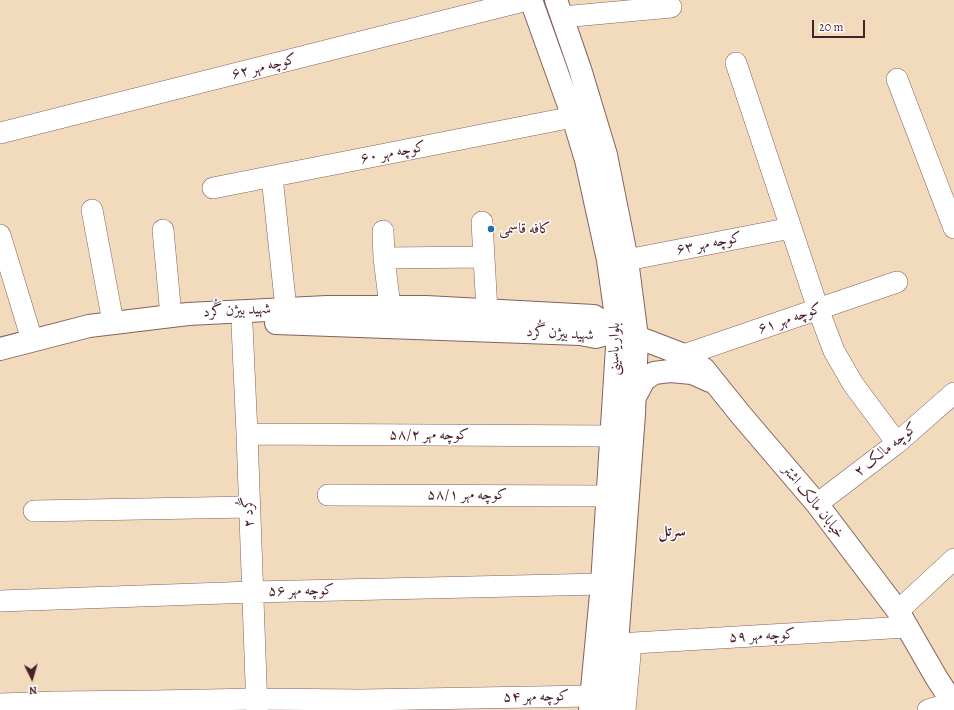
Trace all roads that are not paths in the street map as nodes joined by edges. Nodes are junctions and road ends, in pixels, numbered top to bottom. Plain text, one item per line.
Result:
1 (527, 0) edge
2 (531, 0) edge
3 (671, 7) dead end
4 (559, 8) edge
5 (736, 64) dead end
6 (897, 79) dead end
7 (573, 117) junction
8 (0, 133) edge
9 (272, 177) junction
10 (213, 188) dead end
11 (92, 210) dead end
12 (482, 222) dead end
13 (791, 228) junction
14 (954, 228) edge
15 (163, 230) dead end
16 (383, 231) dead end
17 (0, 236) edge
18 (484, 257) junction
19 (384, 258) junction
20 (627, 260) junction
21 (897, 282) dead end
22 (631, 291) junction
23 (390, 307) junction
24 (286, 309) junction
25 (818, 309) junction
26 (487, 311) junction
27 (171, 316) junction
28 (114, 322) junction
29 (242, 324) junction
30 (627, 334) junction
31 (32, 340) junction
32 (0, 349) edge
33 (684, 355) junction
34 (0, 363) edge
35 (715, 383) junction
36 (954, 393) edge
37 (634, 398) junction
38 (247, 434) junction
39 (611, 436) junction
40 (897, 443) junction
41 (328, 495) dead end
42 (607, 496) junction
43 (817, 504) junction
44 (249, 507) junction
45 (34, 511) dead end
46 (954, 559) edge
47 (602, 584) junction
48 (253, 592) junction
49 (0, 601) edge
50 (902, 619) junction
51 (618, 644) junction
52 (591, 703) edge
53 (953, 703) edge
54 (0, 704) edge
55 (257, 705) edge
56 (361, 705) edge
57 (56, 706) edge
58 (155, 706) edge
59 (611, 710) edge
60 (625, 710) edge
61 (928, 710) edge

1 - 8 street, کوچه مهر ۶۲
2 - 7 main road, بلوار یاسینی
3 - 4 street
4 - 20 main road, بلوار یاسینی
5 - 13 street
6 - 14 street
7 - 9 street, کوچه مهر ۶۰
7 - 30 main road, بلوار یاسینی
9 - 10 street, کوچه مهر ۶۰
9 - 24 street
11 - 28 street
12 - 18 street
13 - 20 street, کوچه مهر ۶۳
13 - 25 street
15 - 27 street
16 - 19 street
17 - 31 street
18 - 19 street
18 - 26 street
19 - 23 street
20 - 22 main road, بلوار یاسینی
21 - 25 street, کوچه مهر ۶۱
22 - 30 main road, بلوار یاسینی
22 - 33 main road
23 - 24 main road, شهید بیژن گُرد
23 - 26 main road, شهید بیژن گُرد
24 - 27 main road, شهید بیژن گُرد
25 - 33 street, کوچه مهر ۶۱
25 - 40 street
26 - 30 main road, شهید بیژن گُرد
27 - 28 main road, شهید بیژن گُرد
28 - 31 main road, شهید بیژن گُرد
29 - 30 main road, شهید بیژن گُرد
29 - 34 main road, شهید بیژن گُرد
29 - 38 street, گُرد ۲
30 - 33 main road, خیابان مالک اشتر
30 - 37 main road, بلوار یاسینی
30 - 39 main road, بلوار یاسینی
31 - 32 main road, شهید بیژن گُرد
33 - 35 main road, خیابان مالک اشتر
35 - 37 main road
35 - 43 main road, خیابان مالک اشتر
36 - 40 street, کوچه مالک ۲
37 - 51 main road, بلوار یاسینی
38 - 39 street, کوچه مهر ۵۸/۲
38 - 44 street, گُرد ۲
39 - 42 main road, بلوار یاسینی
40 - 43 street, کوچه مالک ۲
41 - 42 street, کوچه مهر ۵۸/۱
42 - 47 main road, بلوار یاسینی
43 - 50 main road, خیابان مالک اشتر
44 - 45 street
44 - 48 street, گُرد ۲
46 - 50 street
47 - 48 street, کوچه مهر ۵۶
47 - 52 main road, بلوار یاسینی
48 - 49 street, کوچه مهر ۵۶
48 - 55 street, گُرد ۲
50 - 51 street, کوچه مهر ۵۹
50 - 53 main road, خیابان مالک اشتر
51 - 59 main road, بلوار یاسینی
51 - 60 street
52 - 56 street, کوچه مهر ۵۴
53 - 61 street
54 - 57 street, کوچه مهر ۵۴
55 - 56 street, کوچه مهر ۵۴
55 - 58 street, کوچه مهر ۵۴
57 - 58 street, کوچه مهر ۵۴

